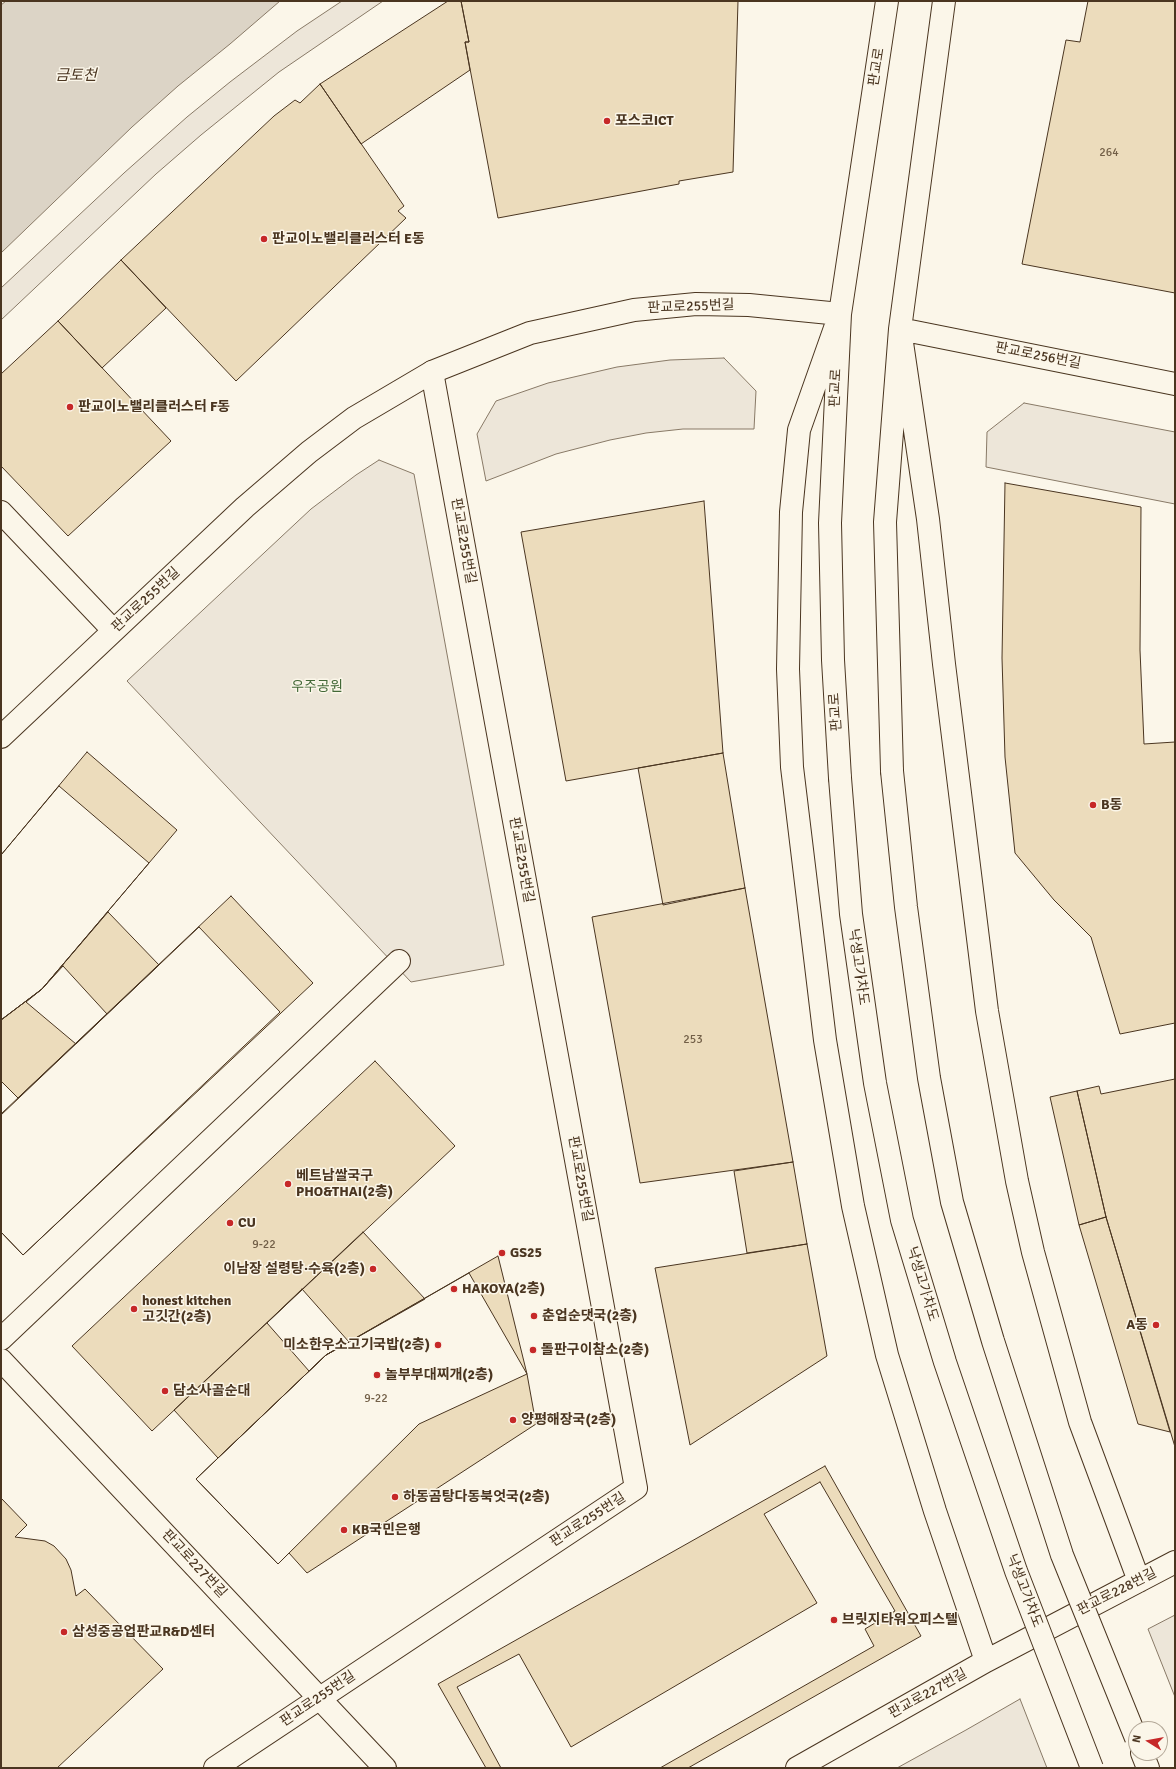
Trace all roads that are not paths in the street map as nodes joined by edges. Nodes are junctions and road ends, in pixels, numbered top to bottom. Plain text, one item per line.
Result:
1 (887, 1) edge
2 (944, 1) edge
3 (840, 314) junction
4 (900, 329) junction
5 (432, 372) junction
6 (1175, 384) edge
7 (1, 512) edge
8 (113, 630) junction
9 (1, 737) edge
10 (840, 778) joint
11 (398, 961) dead end
12 (1, 1339) edge
13 (1, 1360) edge
14 (1175, 1562) edge
15 (1139, 1581) junction
16 (1060, 1622) joint
17 (986, 1661) junction
18 (320, 1697) junction
19 (1129, 1721) edge
20 (215, 1768) edge
21 (386, 1768) edge
22 (797, 1768) edge
23 (1092, 1768) edge

1 - 3 main road, 판교로
2 - 4 main road
3 - 5 main road, 판교로255번길
3 - 10 main road, 판교로
3 - 17 main road
4 - 6 main road, 판교로256번길
4 - 15 main road
4 - 19 main road, bridge
5 - 8 main road, 판교로255번길
5 - 18 main road, 판교로255번길
7 - 8 main road
8 - 9 main road, 판교로255번길
10 - 23 main road, 낙생고가차도, bridge
11 - 12 main road
13 - 18 main road, 판교로227번길
14 - 15 main road, 판교로228번길
15 - 16 main road, 판교로228번길
16 - 17 main road, 판교로227번길
17 - 22 main road, 판교로227번길
18 - 20 main road, 판교로255번길
18 - 21 main road, 판교로227번길

